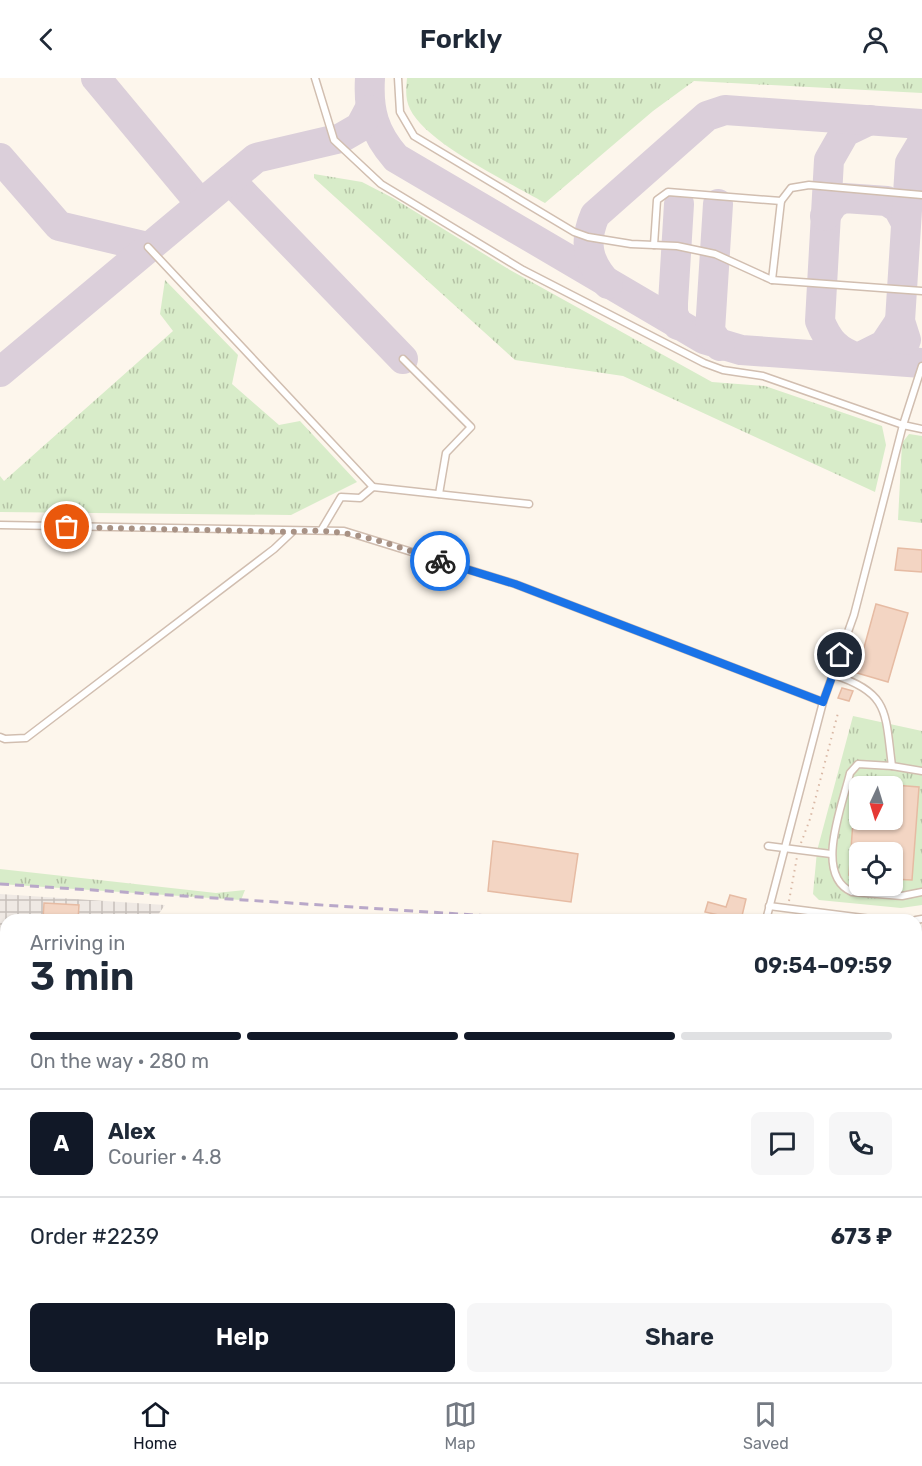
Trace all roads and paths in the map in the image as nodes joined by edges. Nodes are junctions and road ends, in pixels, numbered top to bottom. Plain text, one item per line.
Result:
1 (315, 78) edge
2 (398, 78) edge
3 (922, 195) edge
4 (781, 201) junction
5 (654, 245) junction
6 (148, 247) dead end
7 (772, 280) junction
8 (922, 291) edge
9 (403, 360) dead end
10 (922, 366) edge
11 (903, 425) junction
12 (922, 429) edge
13 (373, 488) junction
14 (439, 494) junction
15 (529, 504) dead end
16 (0, 525) edge
17 (322, 529) junction
18 (292, 532) junction
19 (834, 675) junction
20 (823, 702) junction
21 (838, 713) dead end
22 (0, 737) edge
23 (892, 766) junction
24 (922, 771) edge
25 (768, 846) dead end
26 (785, 849) junction
27 (798, 850) junction
28 (831, 854) junction
29 (922, 892) edge
30 (769, 906) junction
31 (787, 909) junction
32 (767, 914) edge
33 (829, 914) edge

1 - 11 lane
2 - 5 lane
3 - 4 lane
4 - 5 lane
4 - 7 lane
5 - 7 lane
6 - 13 lane
7 - 8 lane
9 - 14 lane
10 - 11 lane
11 - 12 lane
11 - 19 lane
13 - 14 lane
13 - 17 lane
14 - 15 lane
16 - 18 lane
17 - 18 lane
17 - 20 lane
18 - 22 lane
19 - 20 lane
19 - 23 lane
20 - 26 lane
21 - 27 path
23 - 24 lane
23 - 28 lane
25 - 26 lane
26 - 27 lane
26 - 30 lane
27 - 28 lane
27 - 31 path
28 - 29 lane
30 - 31 lane
30 - 32 lane
31 - 33 lane

